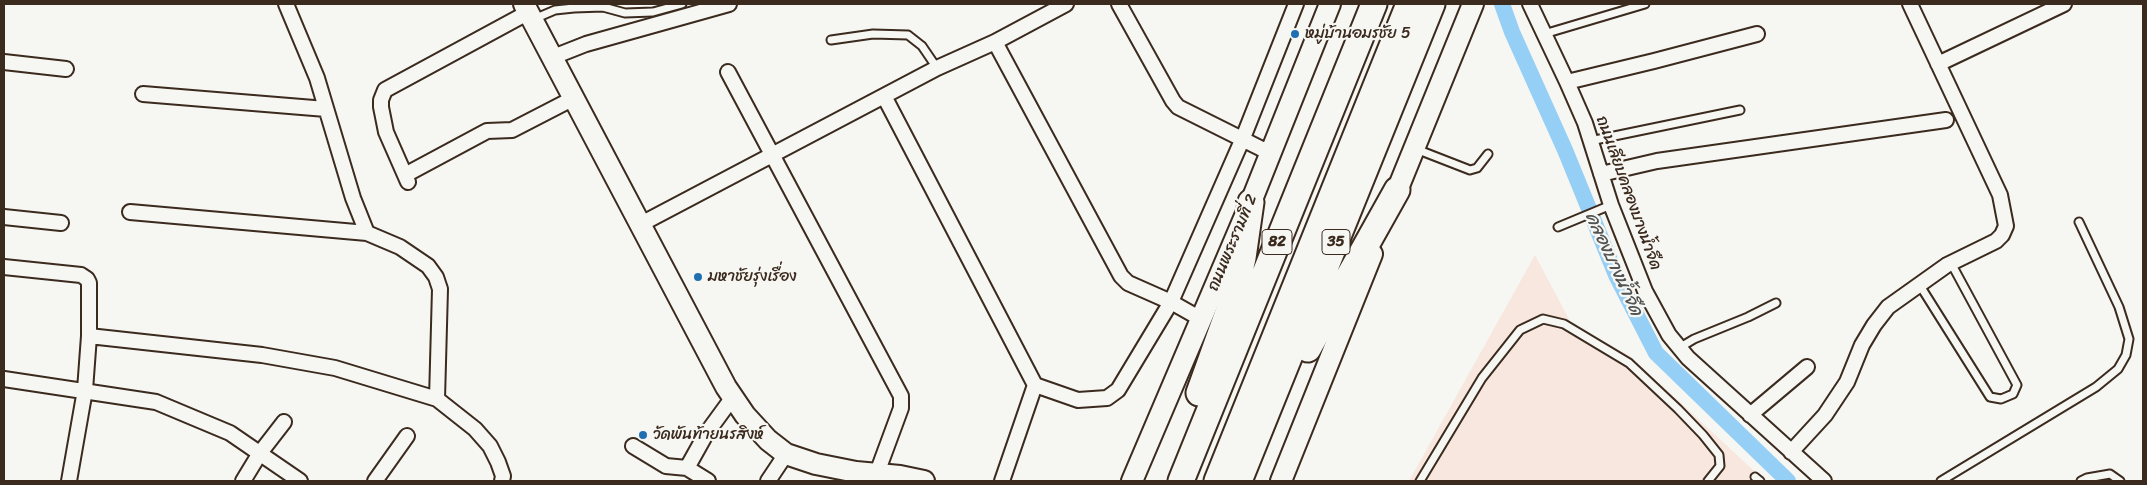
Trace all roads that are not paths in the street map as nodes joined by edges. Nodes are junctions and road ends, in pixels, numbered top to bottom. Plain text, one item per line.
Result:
1 (286, 4) edge
2 (682, 4) edge
3 (729, 4) edge
4 (1066, 4) edge
5 (1119, 4) edge
6 (1296, 4) edge
7 (1330, 4) edge
8 (1374, 4) edge
9 (1379, 4) edge
10 (1409, 4) edge
11 (1432, 4) edge
12 (1473, 4) edge
13 (1530, 4) edge
14 (1645, 4) edge
15 (1910, 4) edge
16 (2064, 4) edge
17 (529, 12) edge
18 (1544, 34) junction
19 (1756, 34) dead end
20 (832, 40) dead end
21 (995, 42) junction
22 (552, 57) junction
23 (4, 62) edge
24 (1938, 64) junction
25 (66, 68) dead end
26 (937, 68) junction
27 (728, 72) dead end
28 (1568, 82) junction
29 (143, 94) dead end
30 (884, 96) junction
31 (574, 98) junction
32 (326, 109) junction
33 (1740, 110) dead end
34 (1946, 120) dead end
35 (1244, 138) junction
36 (1590, 141) junction
37 (1413, 148) junction
38 (1270, 153) junction
39 (1488, 154) dead end
40 (772, 155) junction
41 (1601, 174) junction
42 (1397, 190) junction
43 (1251, 202) junction
44 (1605, 208) junction
45 (130, 212) dead end
46 (4, 217) edge
47 (2080, 222) dead end
48 (61, 223) dead end
49 (641, 224) junction
50 (1558, 226) dead end
51 (367, 232) junction
52 (1952, 262) junction
53 (4, 267) edge
54 (1919, 284) junction
55 (1171, 302) junction
56 (1776, 303) dead end
57 (1201, 319) junction
58 (89, 336) junction
59 (1679, 348) junction
60 (1807, 367) dead end
61 (4, 379) edge
62 (1035, 385) junction
63 (85, 390) junction
64 (733, 397) junction
65 (437, 399) junction
66 (1750, 415) junction
67 (284, 422) dead end
68 (407, 436) dead end
69 (633, 446) dead end
70 (1791, 452) junction
71 (260, 453) junction
72 (786, 454) junction
73 (687, 468) junction
74 (877, 473) junction
75 (69, 481) edge
76 (243, 481) edge
77 (300, 481) edge
78 (375, 481) edge
79 (502, 481) edge
80 (708, 481) edge
81 (768, 481) edge
82 (924, 481) edge
83 (1002, 481) edge
84 (1132, 481) edge
85 (1171, 481) edge
86 (1181, 481) edge
87 (1188, 481) edge
88 (1217, 481) edge
89 (1240, 481) edge
90 (1281, 481) edge
91 (1420, 481) edge
92 (1708, 481) edge
93 (1824, 481) edge
94 (1941, 481) edge
95 (2081, 481) edge
96 (2120, 481) edge

1 - 32 street
2 - 17 lane
3 - 22 street
4 - 21 street
5 - 35 street
6 - 35 street
7 - 38 main road, ถนนพระรามที่ 2
8 - 86 highway, 82
9 - 87 highway
10 - 88 highway, 82
11 - 89 highway, 35
12 - 37 main road, 35
13 - 18 street, ถนนเลียบคลองบางน้ำจืด
14 - 18 lane
15 - 24 street
16 - 24 street
17 - 22 main road
17 - 31 street
18 - 28 street, ถนนเลียบคลองบางน้ำจืด
19 - 28 street
20 - 26 lane
21 - 26 street
21 - 55 street
22 - 31 main road
23 - 25 street
24 - 52 street
26 - 30 street
27 - 40 street
28 - 36 street, ถนนเลียบคลองบางน้ำจืด
29 - 32 street
30 - 40 street
30 - 62 street
31 - 49 main road
32 - 51 street
33 - 36 lane
34 - 41 street
35 - 38 street
35 - 55 street
36 - 41 street, ถนนเลียบคลองบางน้ำจืด
37 - 39 lane
37 - 42 main road, 35
38 - 43 main road, ถนนพระรามที่ 2
40 - 49 street
40 - 74 street
41 - 44 street, ถนนเลียบคลองบางน้ำจืด
42 - 89 highway
42 - 90 main road, 35
43 - 57 main road, ถนนพระรามที่ 2
43 - 85 highway
44 - 50 lane
44 - 59 street, ถนนเลียบคลองบางน้ำจืด
45 - 51 street
46 - 48 street
47 - 94 lane
49 - 64 main road
51 - 65 street
52 - 54 street
52 - 54 lane
53 - 58 street
54 - 70 street
55 - 57 street
55 - 62 street
56 - 59 lane
57 - 84 main road, ถนนพระรามที่ 2
58 - 63 street
58 - 65 street
59 - 66 street, ถนนเลียบคลองบางน้ำจืด
60 - 66 street
61 - 63 street
62 - 83 street
63 - 71 street
63 - 75 street
64 - 72 main road
64 - 73 street
65 - 79 street
66 - 70 street, ถนนเลียบคลองบางน้ำจืด
67 - 71 street
68 - 78 street
69 - 73 street
70 - 93 street, ถนนเลียบคลองบางน้ำจืด
71 - 76 street
71 - 77 street
72 - 74 main road
72 - 81 street
73 - 80 street
74 - 82 main road
91 - 92 lane
95 - 96 lane

